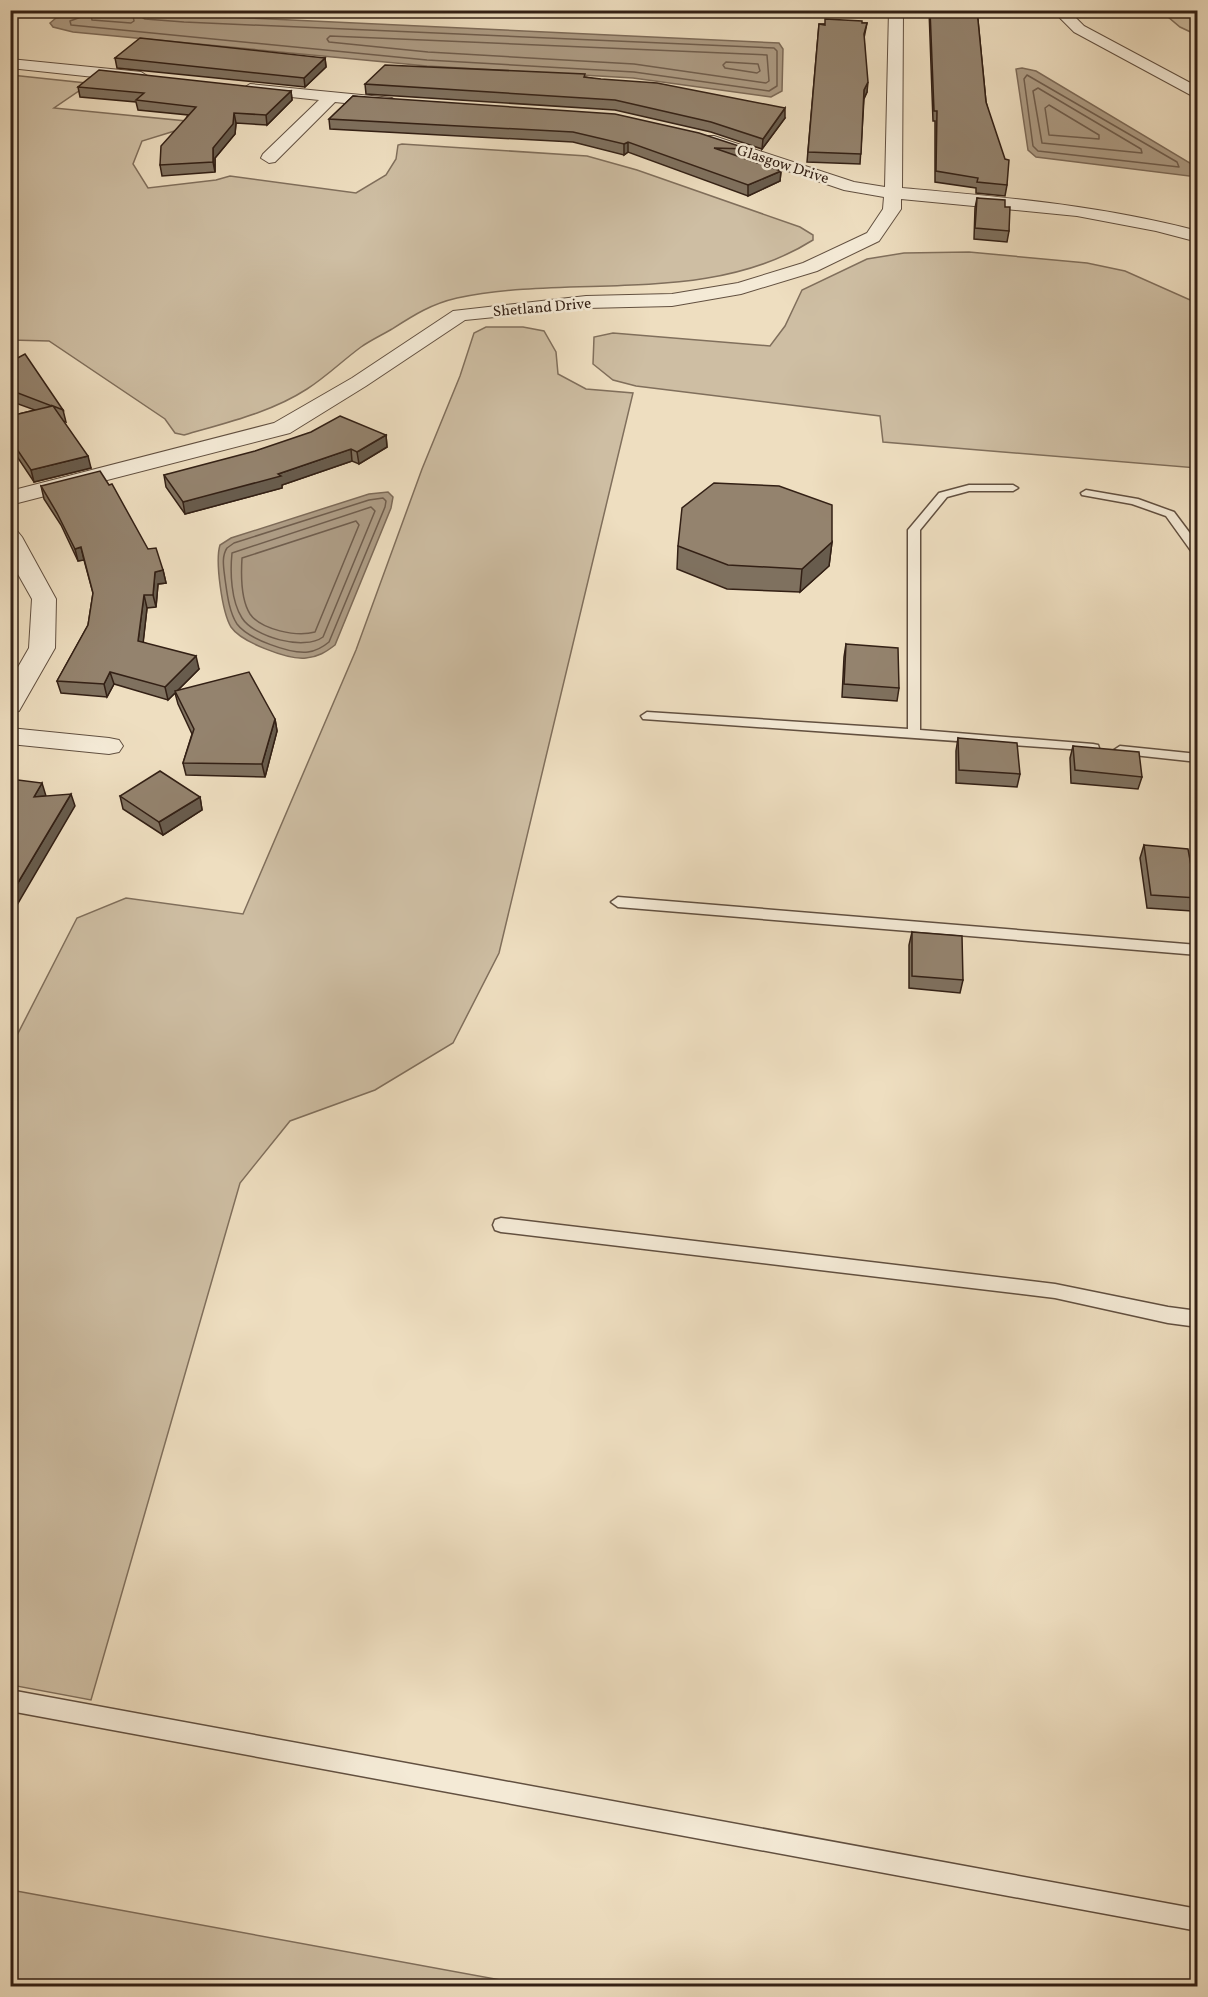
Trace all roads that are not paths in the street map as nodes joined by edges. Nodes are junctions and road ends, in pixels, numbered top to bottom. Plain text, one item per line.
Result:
1 (896, 10) edge
2 (1059, 10) edge
3 (10, 63) edge
4 (156, 79) edge
5 (234, 87) edge
6 (1197, 94) edge
7 (331, 97) junction
8 (410, 104) edge
9 (690, 132) edge
10 (268, 158) dead end
11 (893, 193) junction
12 (1197, 237) edge
13 (1013, 488) dead end
14 (1086, 493) dead end
15 (10, 498) edge
16 (10, 537) edge
17 (1197, 554) edge
18 (10, 705) edge
19 (647, 716) dead end
20 (914, 733) junction
21 (10, 736) edge
22 (109, 746) dead end
23 (1197, 758) edge
24 (618, 902) dead end
25 (1197, 950) edge
26 (501, 1225) dead end
27 (1197, 1319) edge
28 (10, 1700) edge
29 (1197, 1920) edge

1 - 11 street, Shetland Drive
2 - 6 street
3 - 4 street
5 - 7 street
7 - 8 street
7 - 10 street
9 - 11 street, Glasgow Drive
11 - 12 street, Glasgow Drive
11 - 15 street, Shetland Drive
13 - 20 lane
14 - 17 lane
16 - 18 street
19 - 20 lane
20 - 23 lane
21 - 22 street
24 - 25 lane
26 - 27 lane
28 - 29 lane

